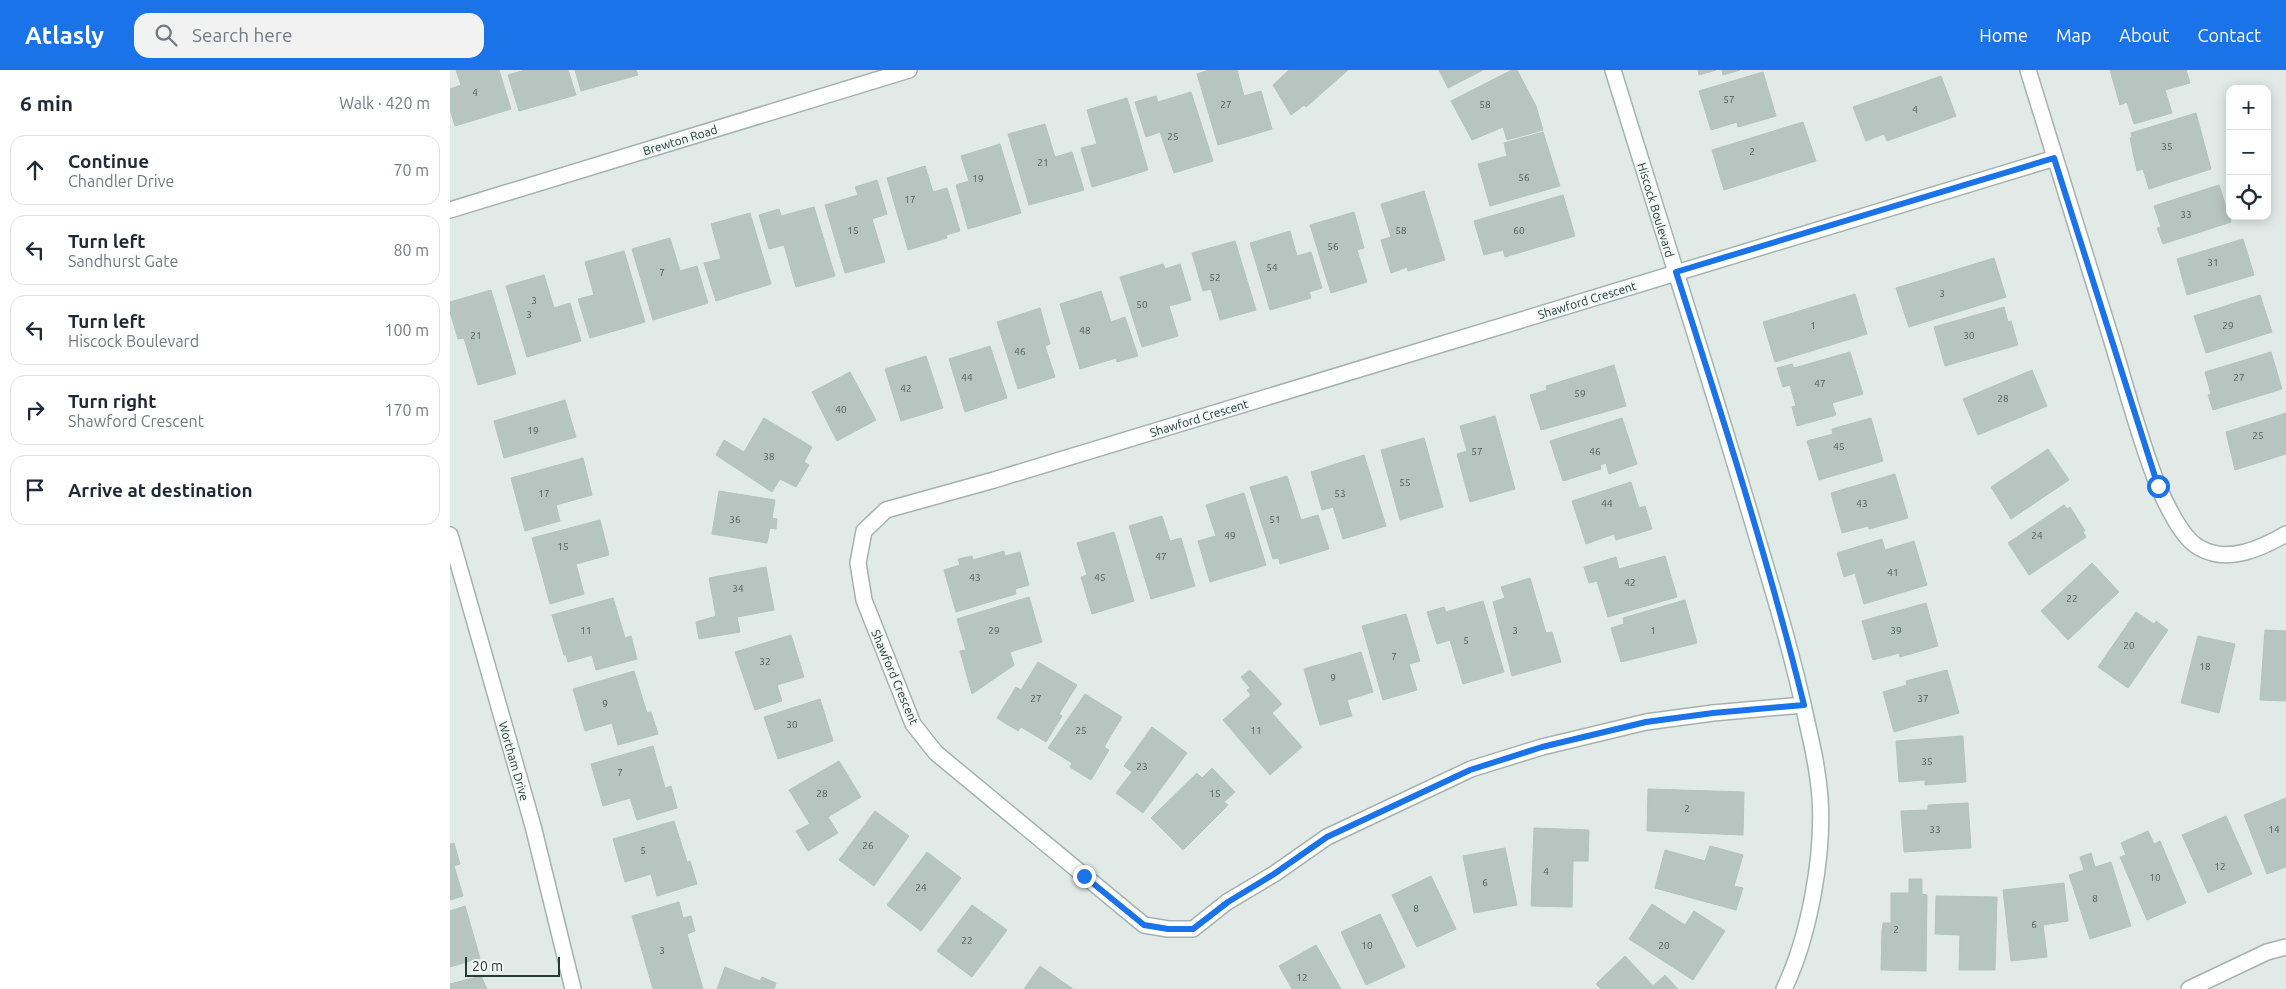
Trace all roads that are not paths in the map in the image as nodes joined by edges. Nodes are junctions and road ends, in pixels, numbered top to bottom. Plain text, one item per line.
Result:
1 (910, 70) edge
2 (1613, 70) edge
3 (2028, 70) edge
4 (2054, 158) junction
5 (450, 210) edge
6 (1676, 272) junction
7 (2286, 534) edge
8 (450, 535) edge
9 (1804, 705) junction
10 (2286, 947) edge
11 (573, 989) edge
12 (1784, 989) edge
13 (2189, 989) edge

1 - 5 street, Brewton Road
2 - 6 street, Hiscock Boulevard
3 - 4 street
4 - 6 street, Shawford Crescent
4 - 7 street
6 - 9 street, Hiscock Boulevard
6 - 9 street, Shawford Crescent
8 - 11 street, Wortham Drive
9 - 12 street, Hiscock Boulevard
10 - 13 street

